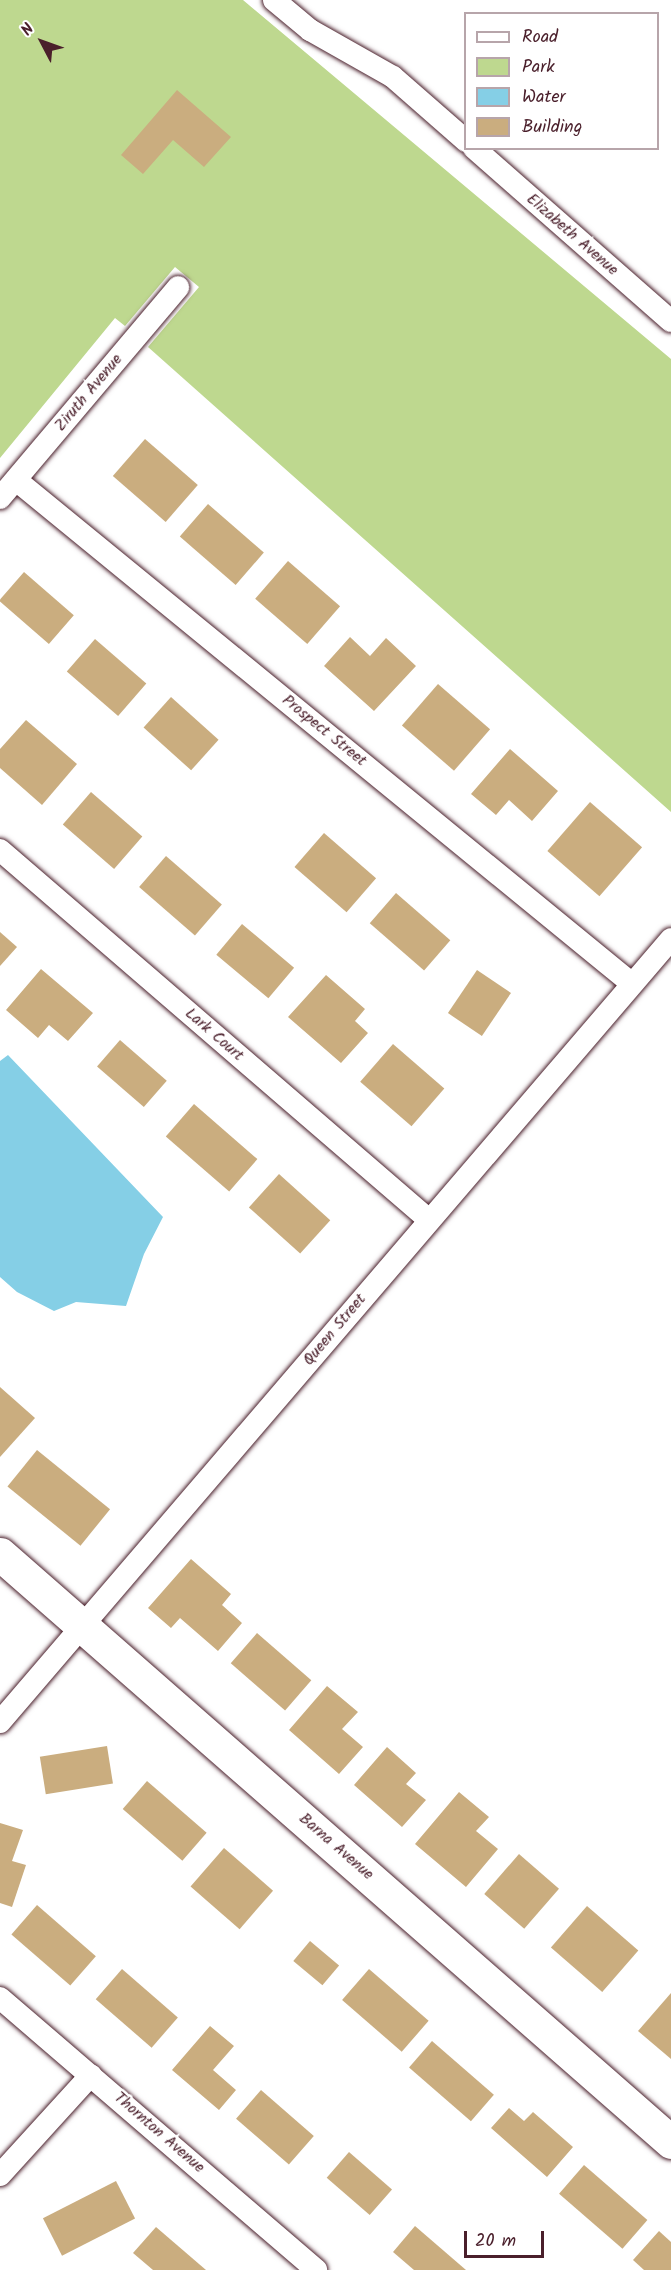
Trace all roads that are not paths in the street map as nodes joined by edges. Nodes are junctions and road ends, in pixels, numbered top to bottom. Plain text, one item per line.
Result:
1 (274, 0) edge
2 (464, 140) edge
3 (476, 150) edge
4 (178, 287) dead end
5 (671, 321) edge
6 (16, 480) junction
7 (0, 498) edge
8 (0, 850) edge
9 (671, 939) edge
10 (631, 983) junction
11 (428, 1220) junction
12 (0, 1554) edge
13 (84, 1625) junction
14 (0, 1722) edge
15 (0, 1998) edge
16 (91, 2075) junction
17 (671, 2142) edge
18 (0, 2175) edge
19 (316, 2270) edge

1 - 2 street
3 - 5 street, Elizabeth Avenue
4 - 6 street, Ziruth Avenue
6 - 7 street, Ziruth Avenue
6 - 10 street, Prospect Street
8 - 11 street, Lark Court
9 - 10 street, Queen Street
10 - 11 street, Queen Street
11 - 13 street, Queen Street
12 - 13 street, Barna Avenue
13 - 14 street, Queen Street
13 - 17 street, Barna Avenue
15 - 16 street, Thornton Avenue
16 - 18 street
16 - 19 street, Thornton Avenue

